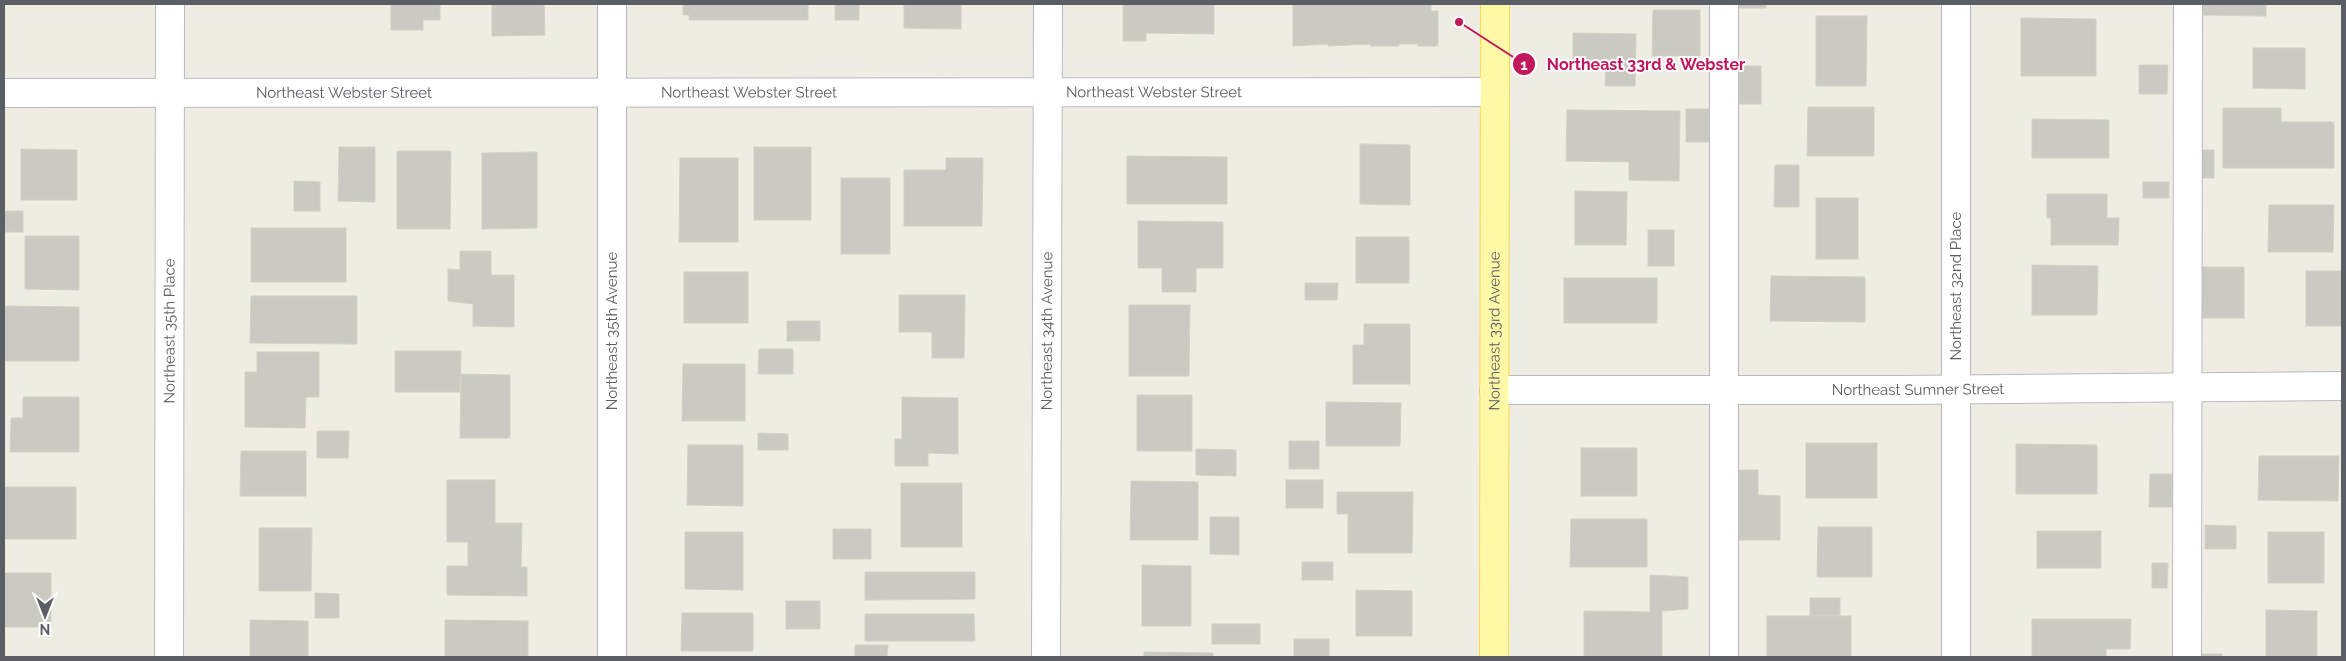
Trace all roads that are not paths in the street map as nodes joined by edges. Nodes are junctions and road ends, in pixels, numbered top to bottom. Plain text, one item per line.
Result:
1 (170, 4) edge
2 (612, 4) edge
3 (1048, 4) edge
4 (1495, 4) edge
5 (1724, 4) edge
6 (1956, 4) edge
7 (2188, 4) edge
8 (1047, 91) junction
9 (1495, 92) junction
10 (4, 93) edge
11 (612, 93) junction
12 (171, 94) junction
13 (2342, 386) edge
14 (2188, 387) junction
15 (1494, 390) junction
16 (1956, 390) junction
17 (1724, 391) junction
18 (169, 657) edge
19 (612, 657) edge
20 (1046, 657) edge
21 (1494, 657) edge
22 (1724, 657) edge
23 (1956, 657) edge
24 (2187, 657) edge

1 - 12 street, Northeast 35th Place
2 - 11 street, Northeast 35th Avenue
3 - 8 street, Northeast 34th Avenue
4 - 9 main road, Northeast 33rd Avenue
5 - 17 street
6 - 16 street, Northeast 32nd Place
7 - 14 street
8 - 9 street, Northeast Webster Street
8 - 11 street, Northeast Webster Street
8 - 20 street, Northeast 34th Avenue
9 - 15 main road, Northeast 33rd Avenue
10 - 12 street, Northeast Webster Street
11 - 12 street, Northeast Webster Street
11 - 19 street, Northeast 35th Avenue
12 - 18 street, Northeast 35th Place
13 - 14 street, Northeast Sumner Street
14 - 16 street, Northeast Sumner Street
14 - 24 street
15 - 17 street, Northeast Sumner Street
15 - 21 main road, Northeast 33rd Avenue
16 - 17 street, Northeast Sumner Street
16 - 23 street, Northeast 32nd Place
17 - 22 street

